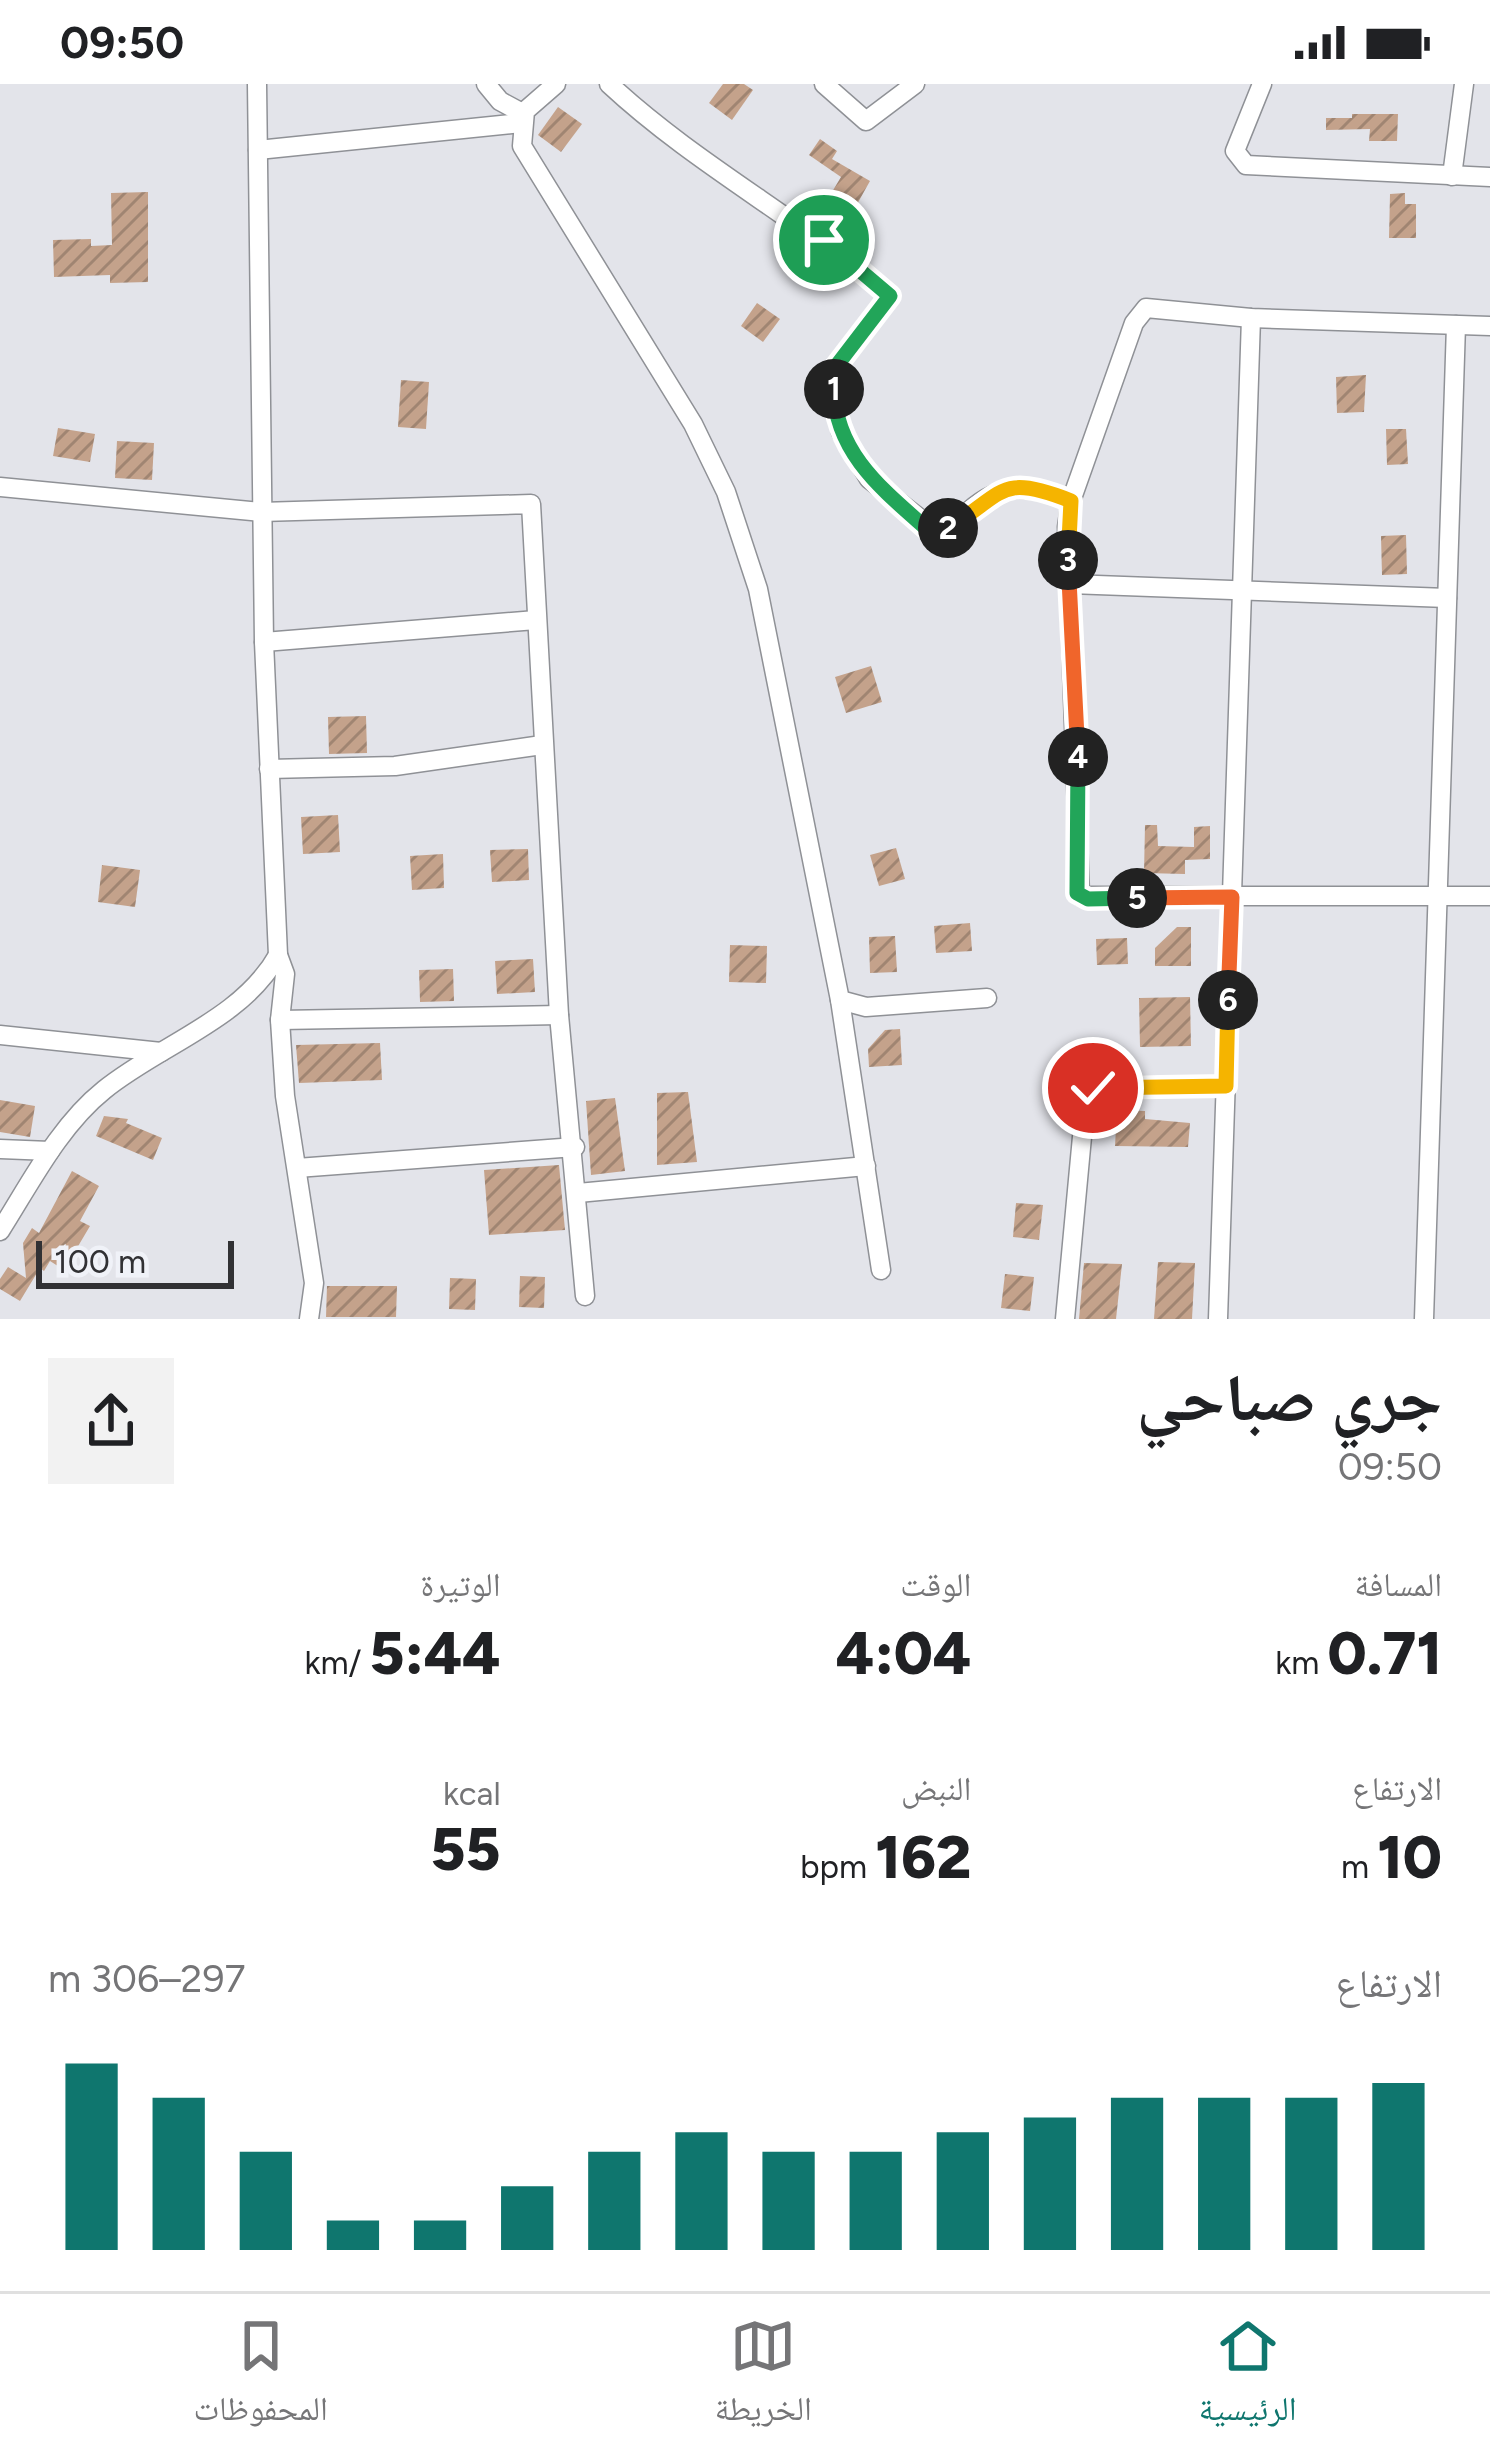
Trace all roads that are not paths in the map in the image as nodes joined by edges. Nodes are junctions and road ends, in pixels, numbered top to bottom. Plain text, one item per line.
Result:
1 (257, 84) edge
2 (486, 84) edge
3 (556, 84) edge
4 (609, 84) edge
5 (824, 84) edge
6 (915, 84) edge
7 (1262, 84) edge
8 (1464, 84) edge
9 (522, 118) junction
10 (258, 150) junction
11 (1452, 176) junction
12 (1490, 177) edge
13 (1251, 318) junction
14 (1456, 325) junction
15 (1490, 326) edge
16 (0, 487) edge
17 (1071, 501) junction
18 (261, 512) junction
19 (1070, 584) junction
20 (1243, 590) junction
21 (1447, 598) junction
22 (536, 620) junction
23 (264, 643) junction
24 (542, 746) junction
25 (269, 769) junction
26 (1438, 896) junction
27 (1490, 896) edge
28 (1232, 897) junction
29 (278, 956) junction
30 (987, 998) dead end
31 (840, 1000) junction
32 (559, 1015) junction
33 (280, 1020) junction
34 (0, 1035) edge
35 (161, 1052) junction
36 (1226, 1086) junction
37 (574, 1147) junction
38 (0, 1149) edge
39 (50, 1151) junction
40 (866, 1166) junction
41 (297, 1168) junction
42 (578, 1193) junction
43 (0, 1231) edge
44 (881, 1270) dead end
45 (585, 1296) dead end
46 (309, 1319) edge
47 (1065, 1319) edge
48 (1218, 1319) edge
49 (1424, 1319) edge

1 - 10 street
2 - 9 street
3 - 9 street
4 - 17 street
5 - 6 street
7 - 11 street
8 - 11 street
9 - 10 street
9 - 31 street
10 - 18 street
11 - 12 street
13 - 14 street
13 - 17 street
13 - 20 street
14 - 15 street
14 - 21 street
16 - 18 street
17 - 19 street
18 - 22 street
18 - 23 street
19 - 20 street
19 - 28 street
20 - 21 street
20 - 28 street
21 - 26 street
22 - 23 street
22 - 24 street
23 - 25 street
24 - 25 street
24 - 32 street
25 - 29 street
26 - 27 street
26 - 28 street
26 - 49 street
28 - 36 street
29 - 33 street
29 - 35 street
30 - 31 street
31 - 40 street
32 - 33 street
32 - 37 street
33 - 41 street
34 - 35 street
35 - 39 street
36 - 47 street
36 - 48 street
37 - 41 street
37 - 42 street
38 - 39 street
39 - 43 street
40 - 42 street
40 - 44 street
41 - 46 street
42 - 45 street

